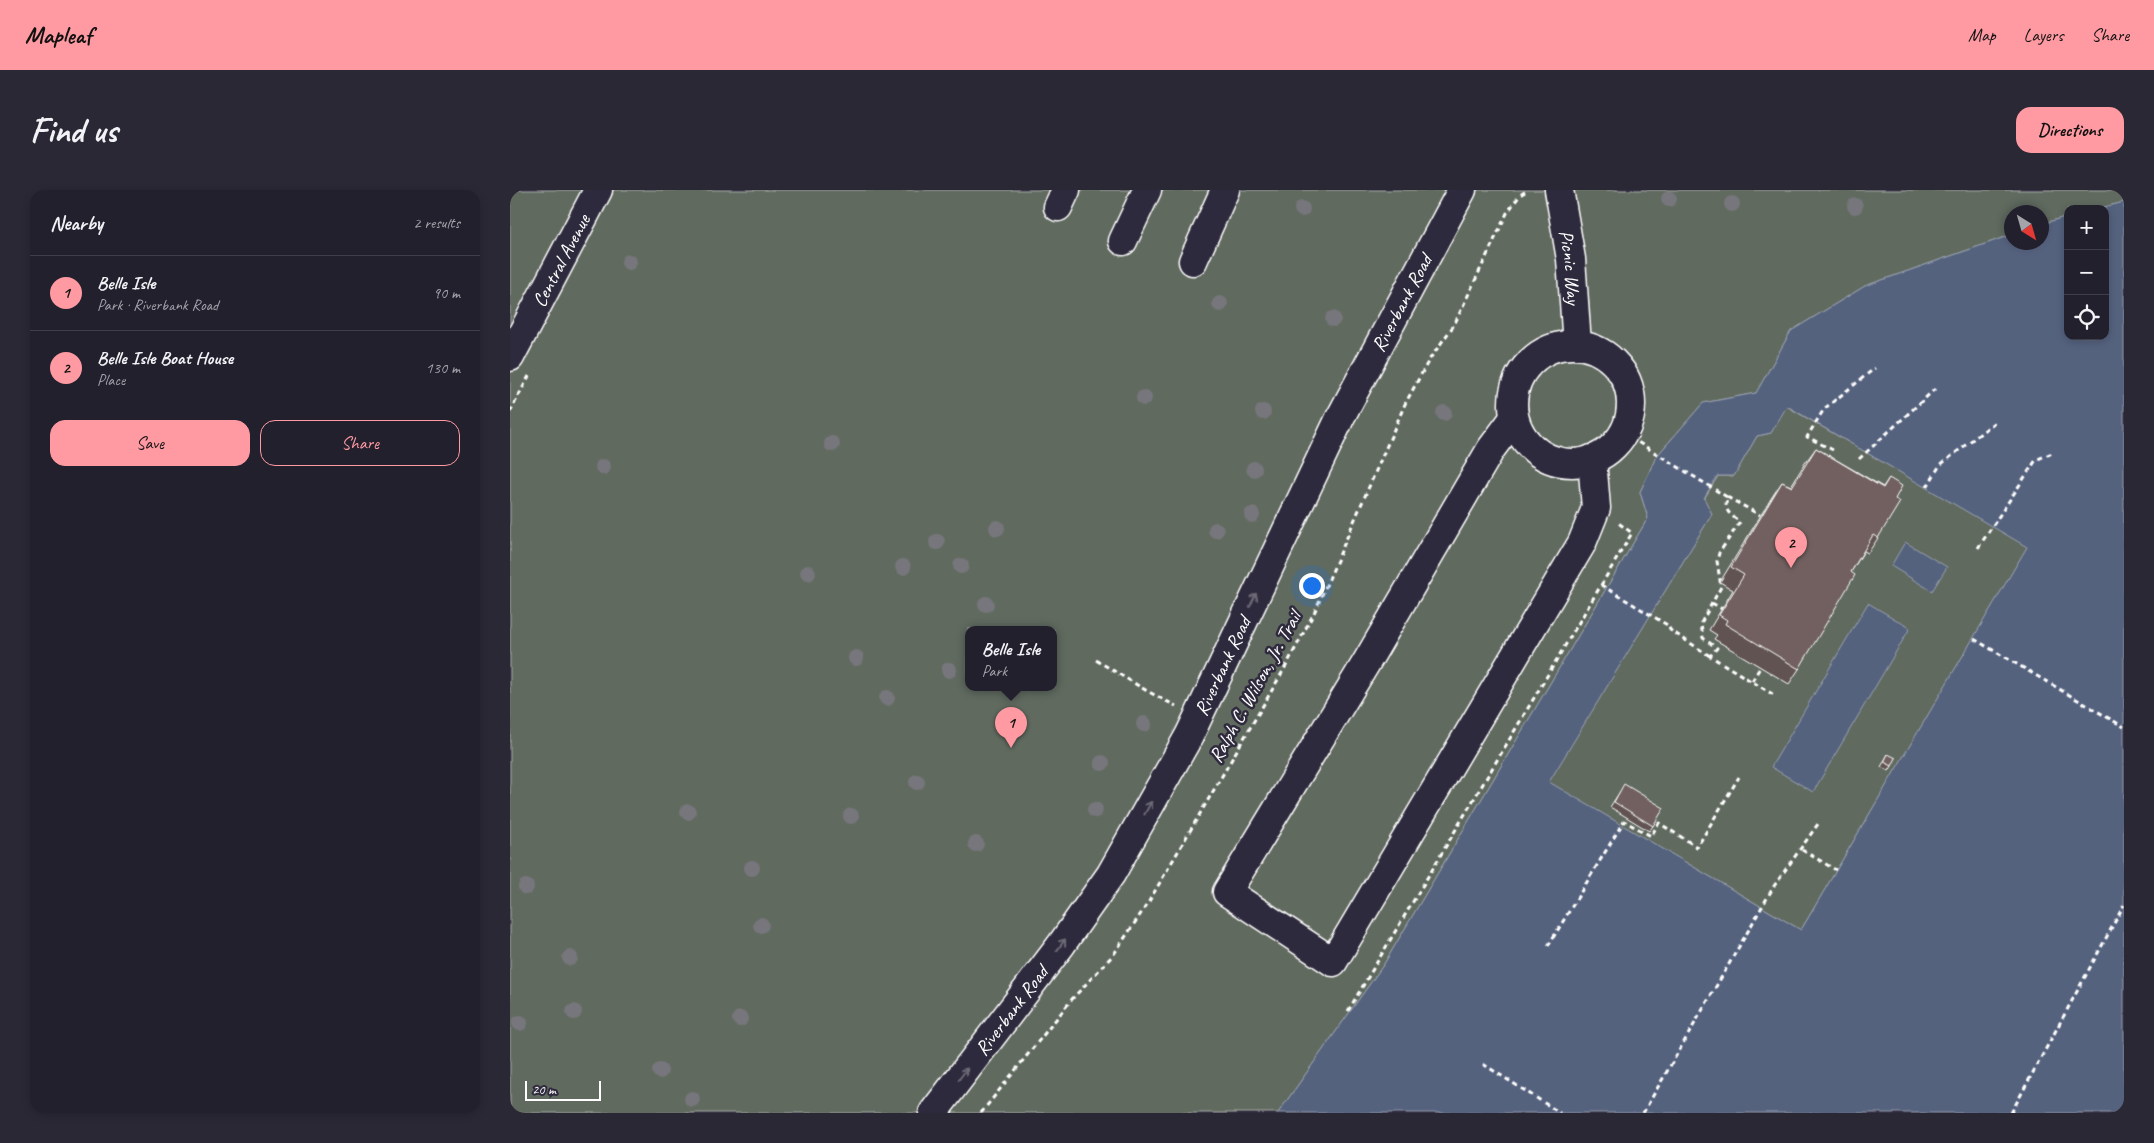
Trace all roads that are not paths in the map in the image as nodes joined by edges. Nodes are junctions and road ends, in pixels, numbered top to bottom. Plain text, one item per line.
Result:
1 (598, 190) edge
2 (1148, 190) edge
3 (1224, 190) edge
4 (1462, 190) edge
5 (1559, 190) edge
6 (1123, 241) dead end
7 (1193, 262) dead end
8 (1576, 345) junction
9 (510, 357) edge
10 (1514, 418) junction
11 (1592, 459) junction
12 (933, 1113) edge

1 - 9 street, Central Avenue
2 - 6 street
3 - 7 street
12 -> 4 street, Riverbank Road
5 - 8 street, Picnic Way
8 - 10 street
8 - 11 street
10 - 11 street
10 - 11 street

